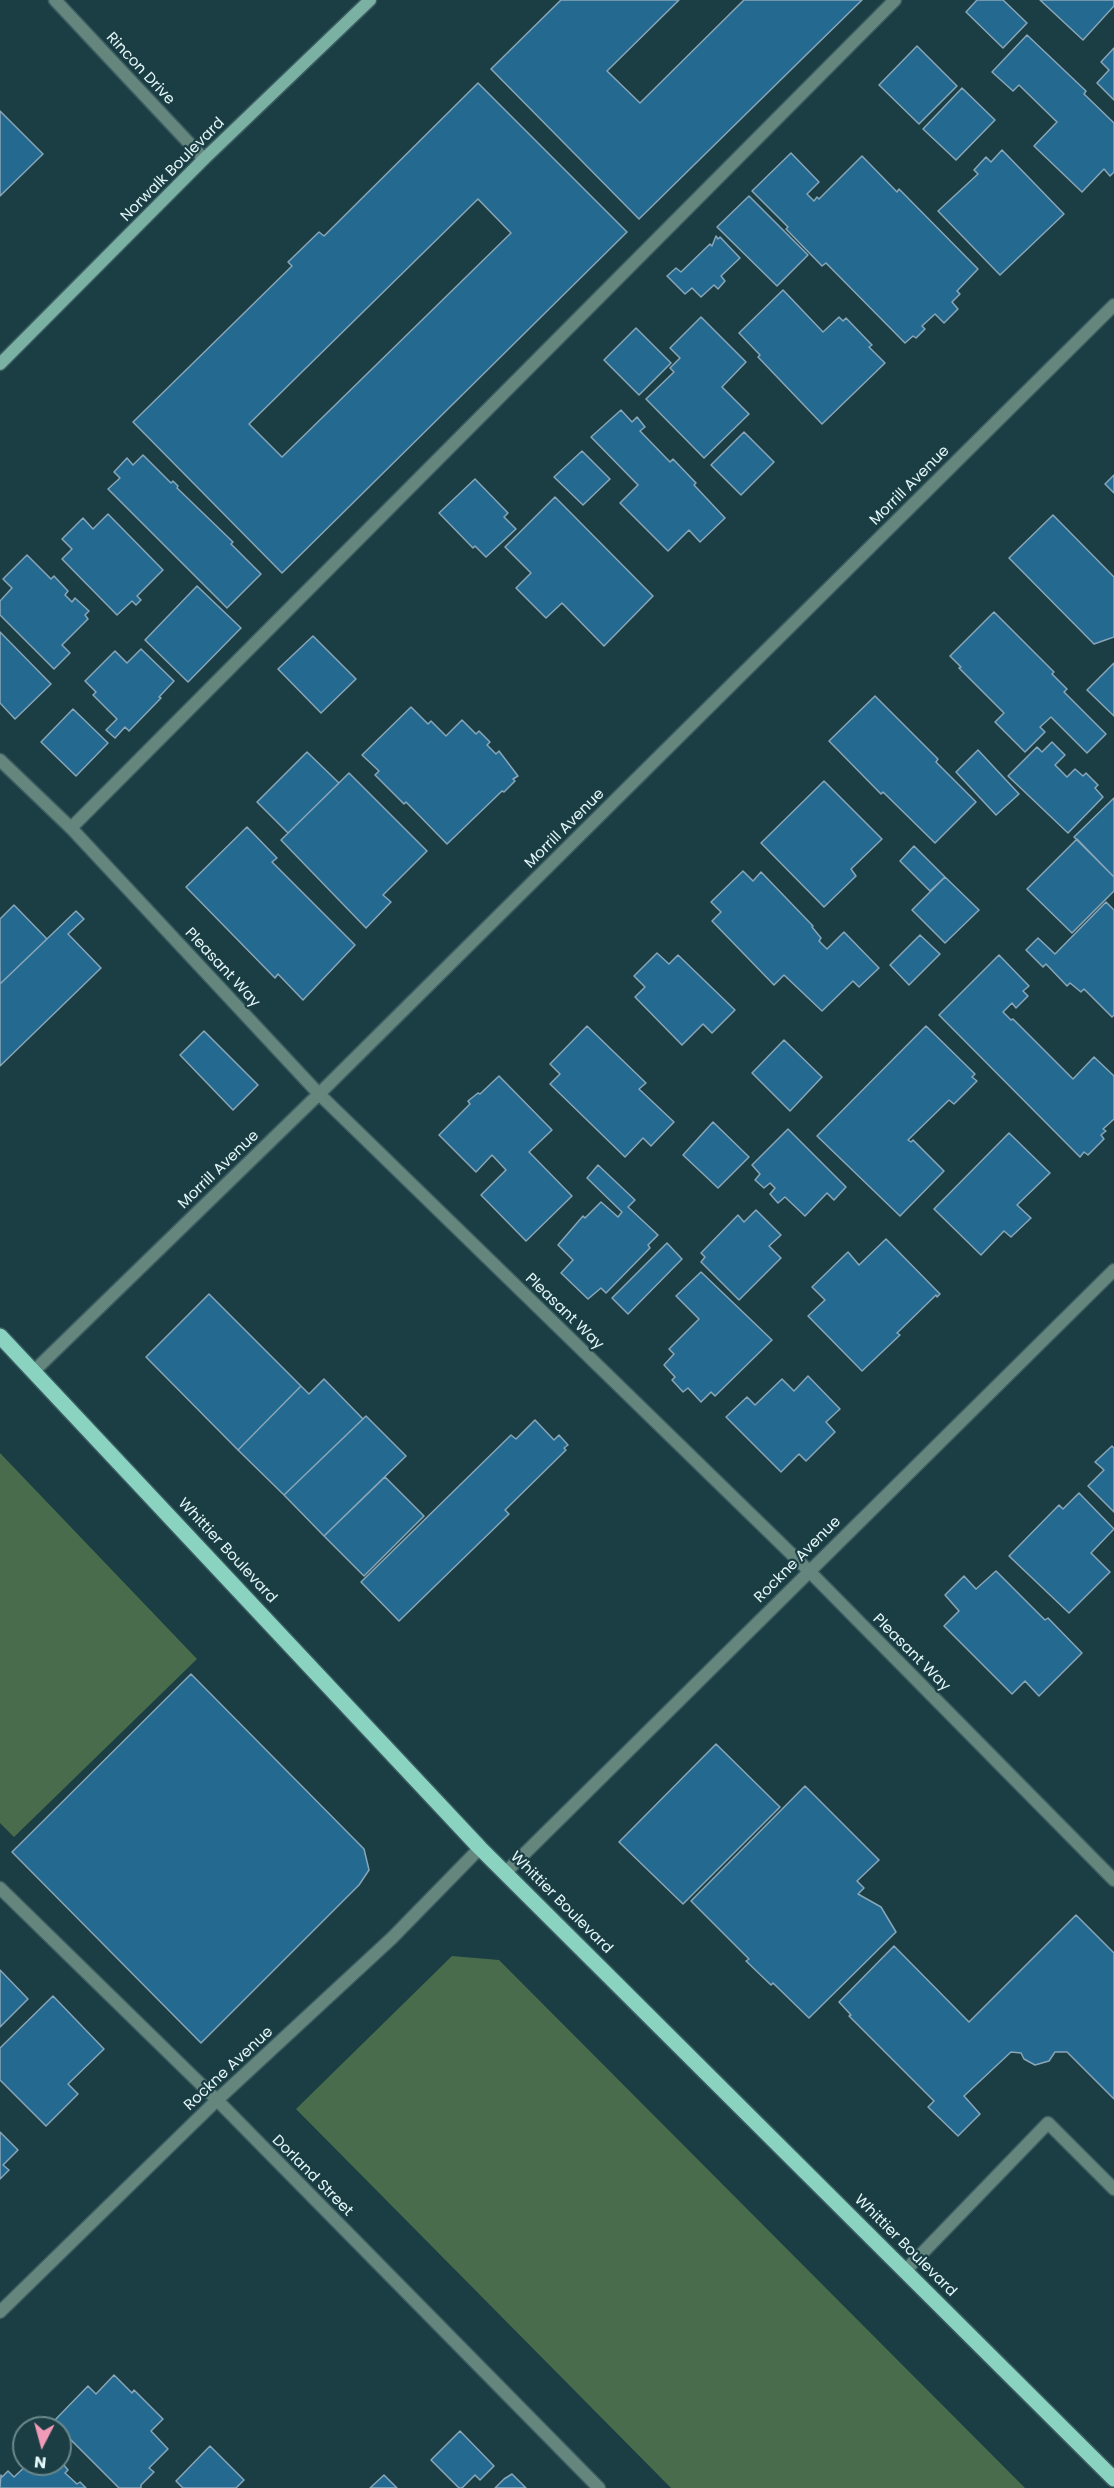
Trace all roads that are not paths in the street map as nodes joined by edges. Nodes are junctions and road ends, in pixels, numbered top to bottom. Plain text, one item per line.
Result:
1 (54, 0) edge
2 (370, 0) edge
3 (895, 0) edge
4 (204, 159) junction
5 (1114, 304) edge
6 (0, 364) edge
7 (0, 760) edge
8 (71, 828) junction
9 (319, 1094) junction
10 (1114, 1270) edge
11 (0, 1336) edge
12 (34, 1371) junction
13 (809, 1571) junction
14 (480, 1848) junction
15 (505, 1873) junction
16 (1114, 1880) edge
17 (0, 1888) edge
18 (217, 2100) junction
19 (1114, 2189) edge
20 (905, 2271) junction
21 (0, 2312) edge
22 (1114, 2479) edge
23 (599, 2488) edge

1 - 4 street, Rincon Drive
2 - 4 main road, Norwalk Boulevard
3 - 8 street
4 - 6 main road, Norwalk Boulevard
5 - 9 street, Morrill Avenue
7 - 8 street, Pleasant Way
8 - 9 street, Pleasant Way
9 - 12 street, Morrill Avenue
9 - 13 street, Pleasant Way
10 - 13 street, Rockne Avenue
11 - 12 main road, Whittier Boulevard
12 - 14 main road, Whittier Boulevard
13 - 15 street, Rockne Avenue
13 - 16 street, Pleasant Way
14 - 15 main road, Whittier Boulevard
14 - 18 street, Rockne Avenue
15 - 20 main road, Whittier Boulevard
17 - 18 street, Dorland Street
18 - 21 street, Rockne Avenue
18 - 23 street, Dorland Street
19 - 20 street
20 - 22 main road, Whittier Boulevard

